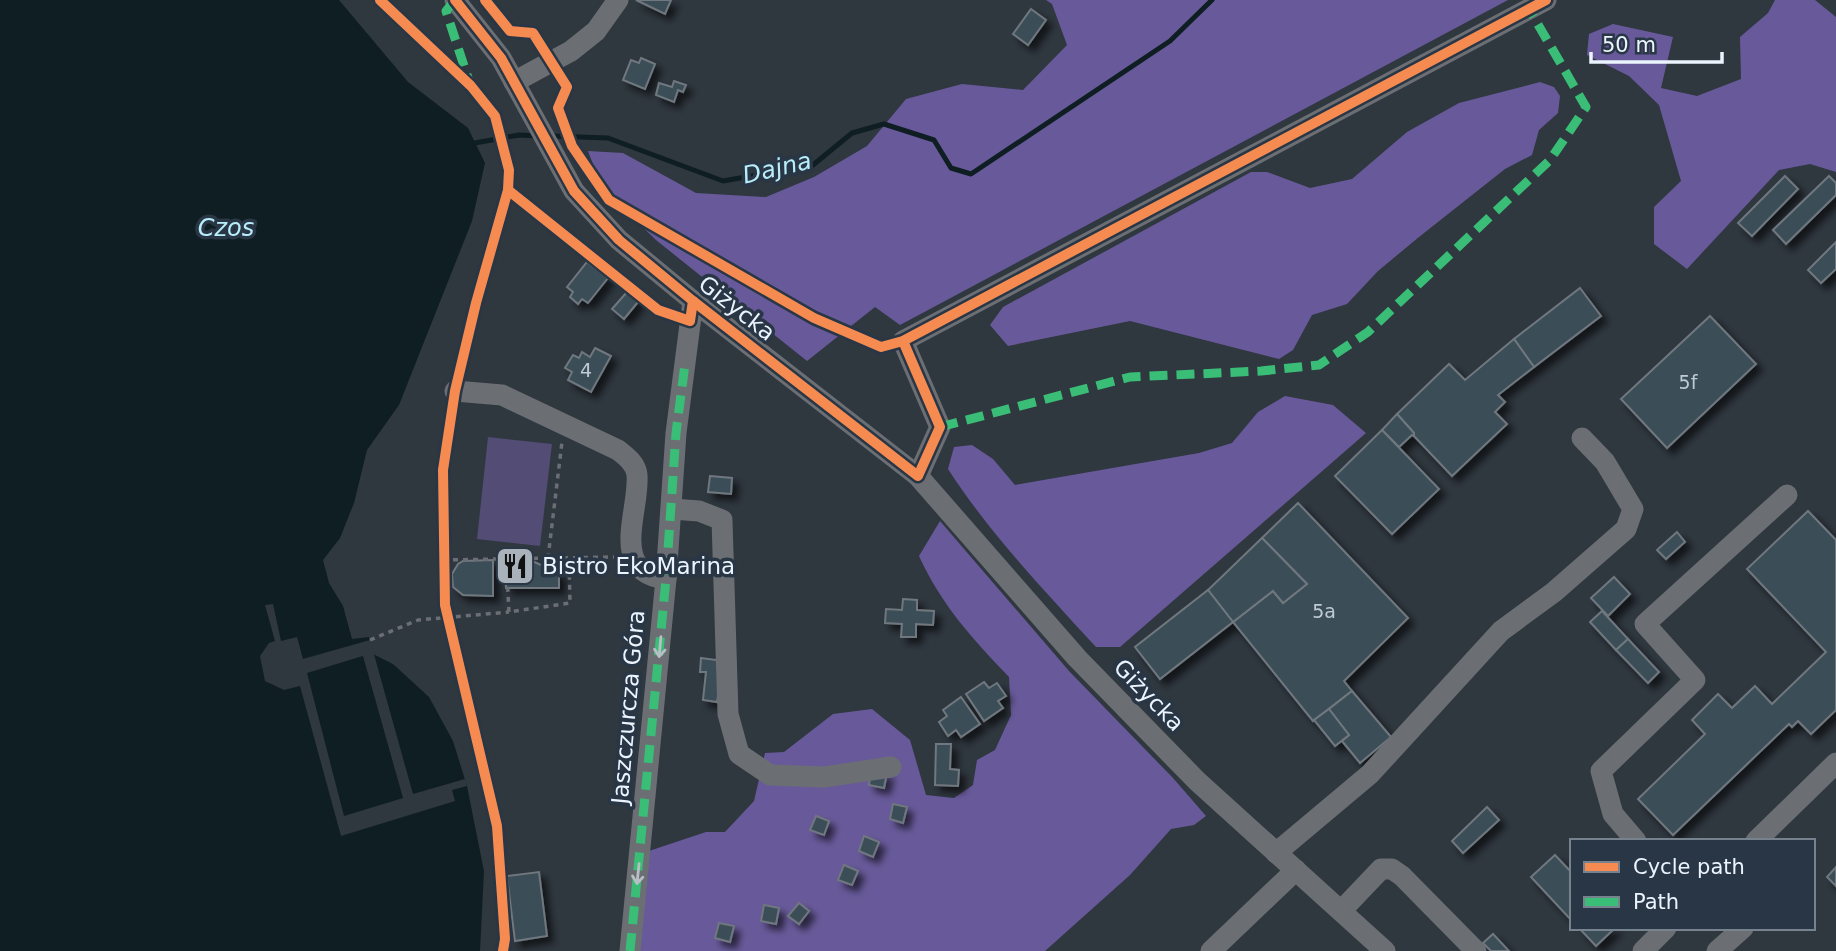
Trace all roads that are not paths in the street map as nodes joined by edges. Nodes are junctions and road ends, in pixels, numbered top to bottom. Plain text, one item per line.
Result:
1 (455, 0) edge
2 (618, 0) edge
3 (1546, 0) edge
4 (514, 82) junction
5 (693, 301) junction
6 (455, 391) dead end
7 (1582, 438) dead end
8 (918, 476) junction
9 (1787, 495) dead end
10 (672, 509) junction
11 (666, 579) junction
12 (1836, 763) edge
13 (891, 767) dead end
14 (1634, 839) edge
15 (1758, 839) edge
16 (1276, 853) junction
17 (1296, 870) junction
18 (1341, 911) junction
19 (1664, 930) edge
20 (1741, 930) edge
21 (631, 951) edge
22 (1211, 951) edge
23 (1385, 951) edge
24 (1476, 951) edge
25 (1643, 951) edge
26 (1717, 951) edge

1 - 4 street
2 - 4 street
3 - 8 street
4 - 5 street, Giżycka
5 - 8 street, Giżycka
5 - 10 street, Jaszczurcza Góra
6 - 11 street
7 - 16 street
8 - 16 street, Giżycka
9 - 14 street
10 - 11 street, Jaszczurcza Góra
10 - 13 street
11 -> 21 street, Jaszczurcza Góra
12 - 15 street
16 - 17 street, Giżycka
17 - 18 street, Giżycka
17 - 22 street
18 - 23 street, Giżycka
18 - 24 street
19 - 25 street
20 - 26 street

